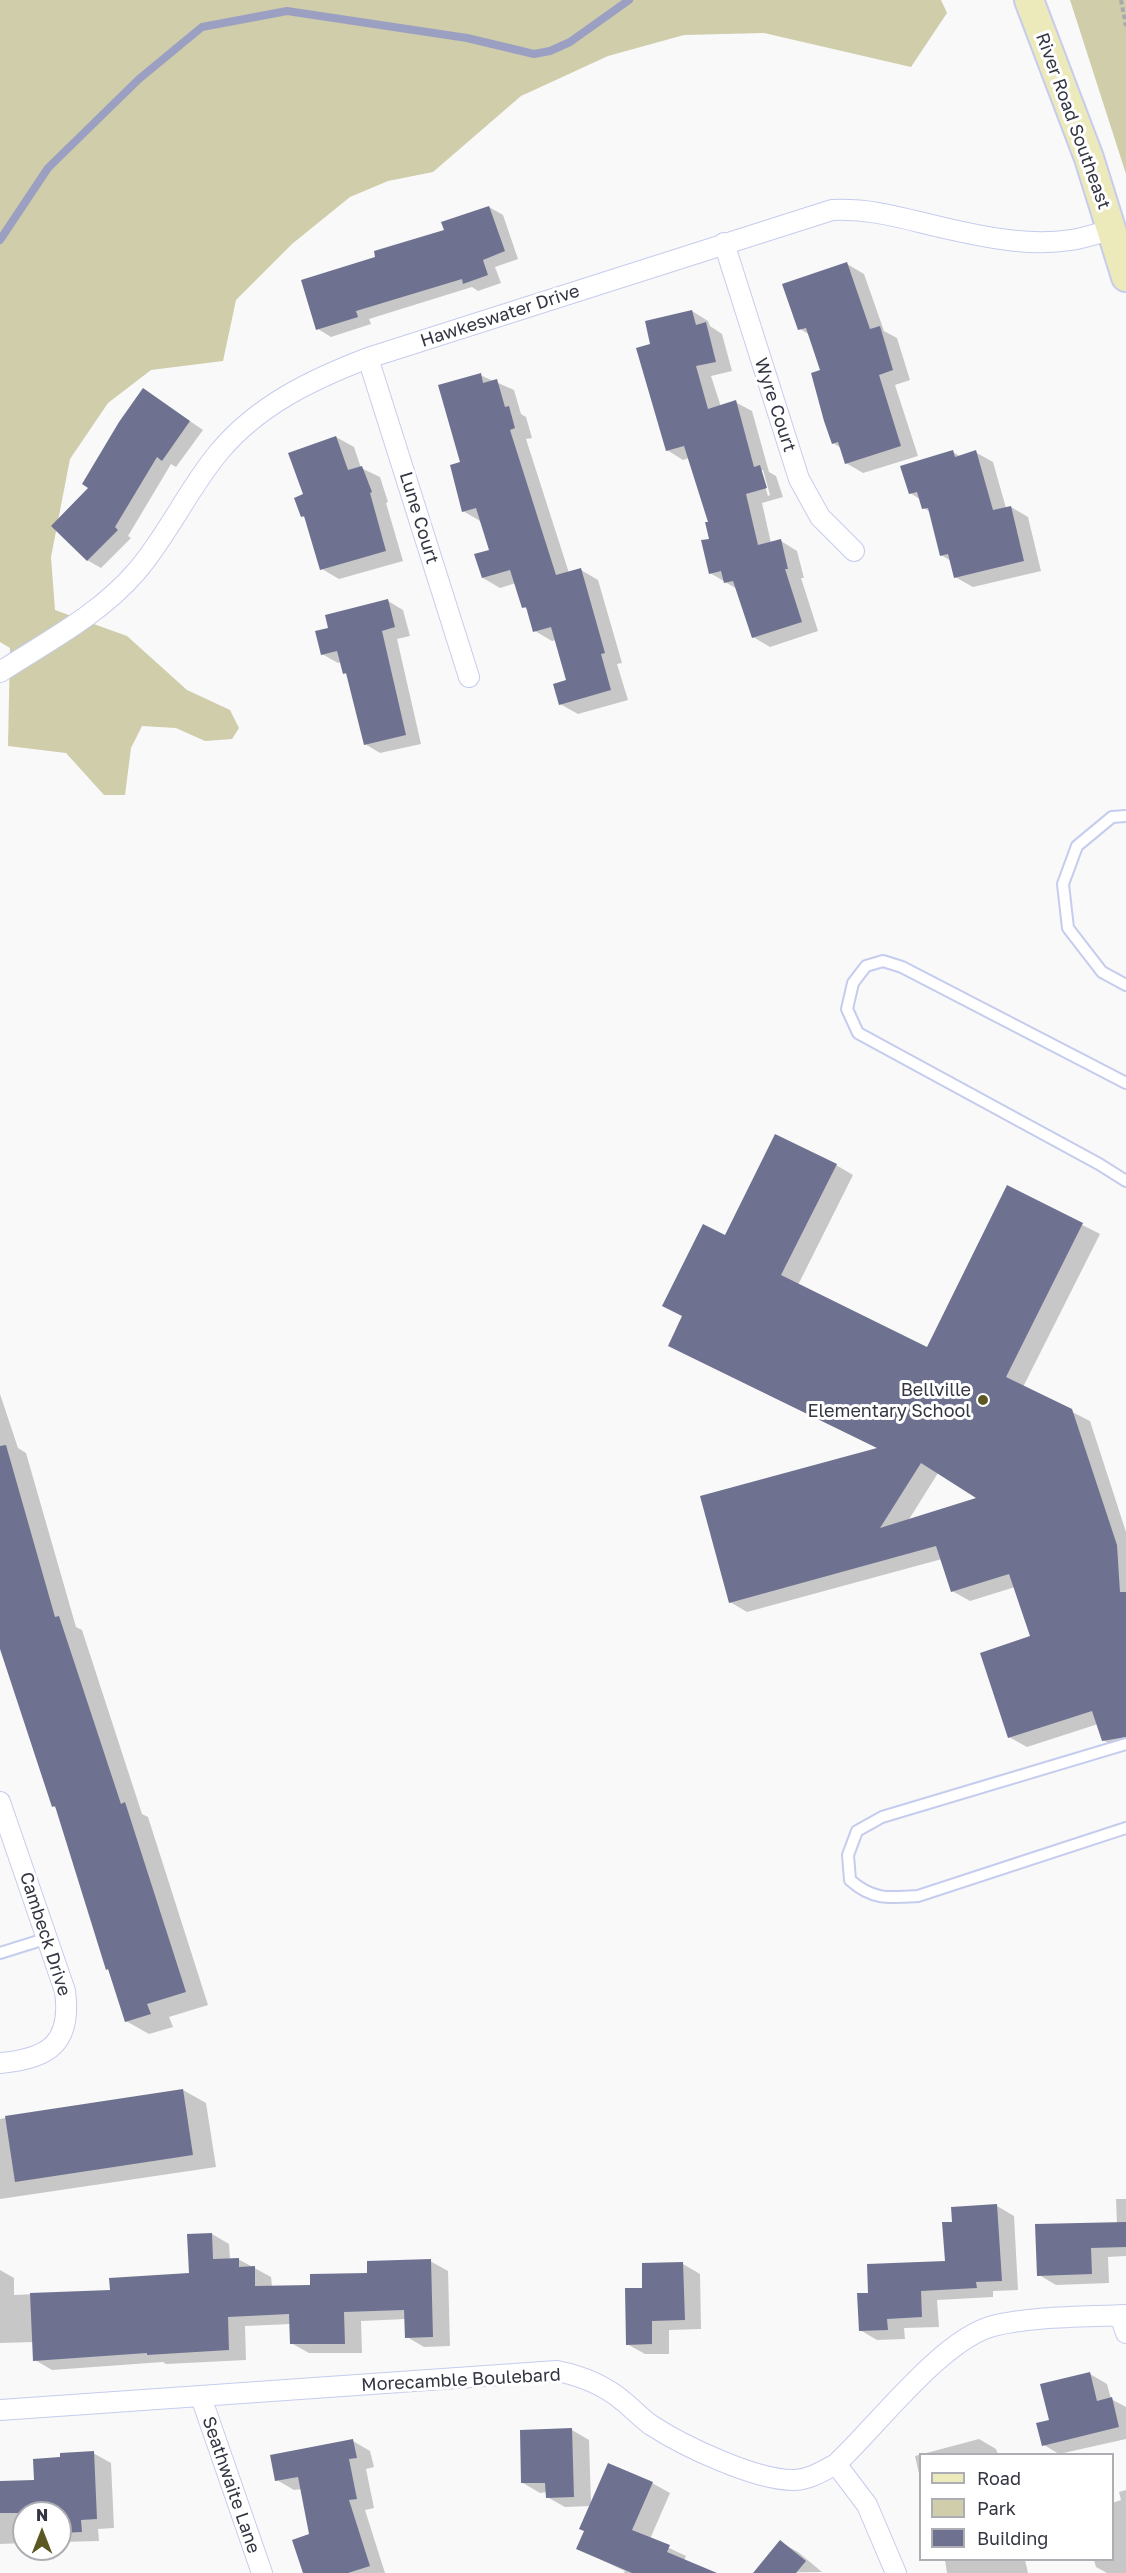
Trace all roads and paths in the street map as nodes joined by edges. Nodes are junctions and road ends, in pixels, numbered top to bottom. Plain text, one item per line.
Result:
1 (1029, 0) edge
2 (1121, 0) edge
3 (1126, 26) edge
4 (1111, 230) junction
5 (724, 243) junction
6 (1126, 277) edge
7 (368, 358) junction
8 (854, 551) dead end
9 (0, 672) edge
10 (469, 677) dead end
11 (1126, 816) edge
12 (1102, 972) junction
13 (1126, 986) edge
14 (1126, 993) edge
15 (1126, 1083) edge
16 (1126, 1181) edge
17 (1126, 1744) edge
18 (0, 1802) edge
19 (1126, 1828) edge
20 (48, 1938) junction
21 (0, 1953) edge
22 (0, 2063) edge
23 (1124, 2321) edge
24 (201, 2397) junction
25 (0, 2410) edge
26 (836, 2464) junction
27 (262, 2573) edge
28 (896, 2573) edge

1 - 4 main road, River Road Southeast
2 - 3 path
4 - 5 street, Hawkeswater Drive
4 - 6 main road, River Road Southeast
5 - 7 street, Hawkeswater Drive
5 - 8 street, Wyre Court
7 - 9 street, Hawkeswater Drive
7 - 10 street, Lune Court
11 - 12 lane
12 - 13 lane
12 - 14 lane
15 - 16 lane
17 - 19 lane
18 - 20 street, Cambeck Drive
20 - 21 lane
20 - 22 street, Cambeck Drive
23 - 26 street, Morecamble Boulebard
24 - 25 street, Morecamble Boulebard
24 - 26 street, Morecamble Boulebard
24 - 27 street, Seathwaite Lane
26 - 28 street

